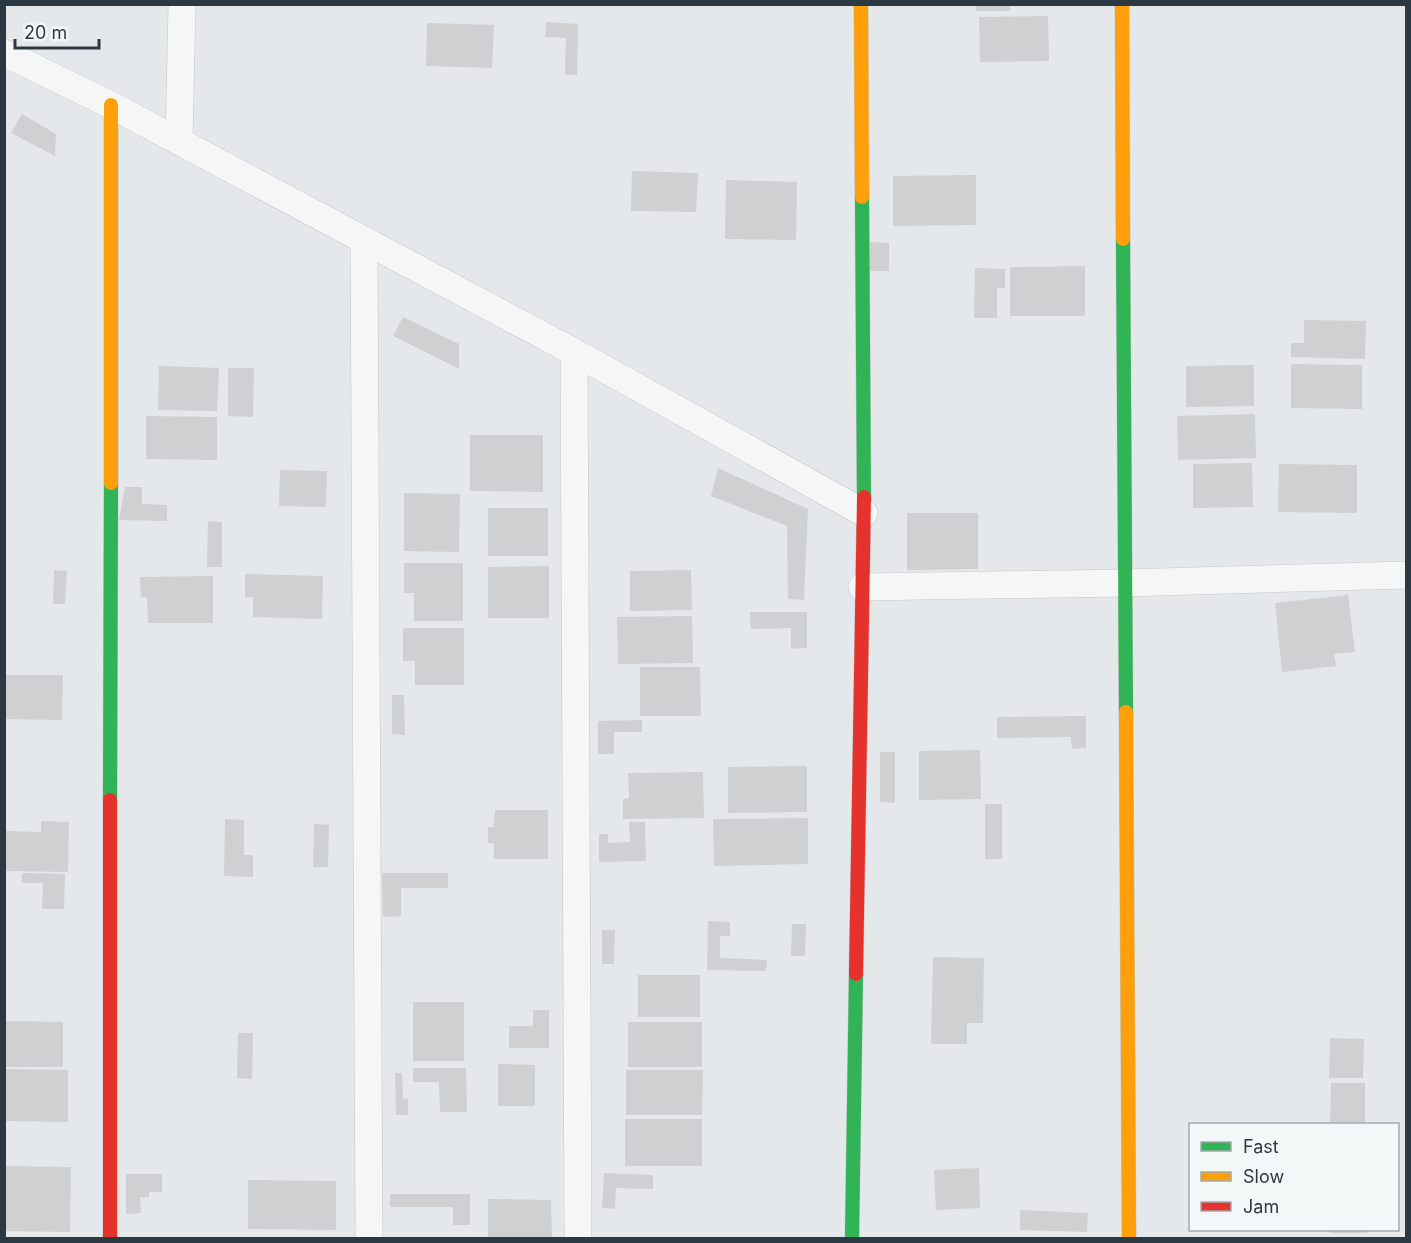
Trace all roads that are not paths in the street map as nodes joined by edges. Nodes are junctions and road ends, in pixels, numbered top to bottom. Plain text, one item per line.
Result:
1 (182, 4) edge
2 (861, 4) edge
3 (1122, 4) edge
4 (4, 53) edge
5 (111, 105) junction
6 (179, 142) junction
7 (364, 242) junction
8 (574, 352) junction
9 (864, 513) junction
10 (1407, 575) edge
11 (1124, 583) junction
12 (862, 587) junction
13 (110, 1239) edge
14 (369, 1239) edge
15 (578, 1239) edge
16 (852, 1239) edge
17 (1129, 1239) edge

1 - 6 street
2 - 9 street
3 - 11 street
4 - 5 street
5 - 6 street
5 - 13 street
6 - 7 street
7 - 8 street
7 - 14 street
8 - 9 street
8 - 15 street
9 - 12 street
10 - 11 street
11 - 12 street
11 - 17 street
12 - 16 street

